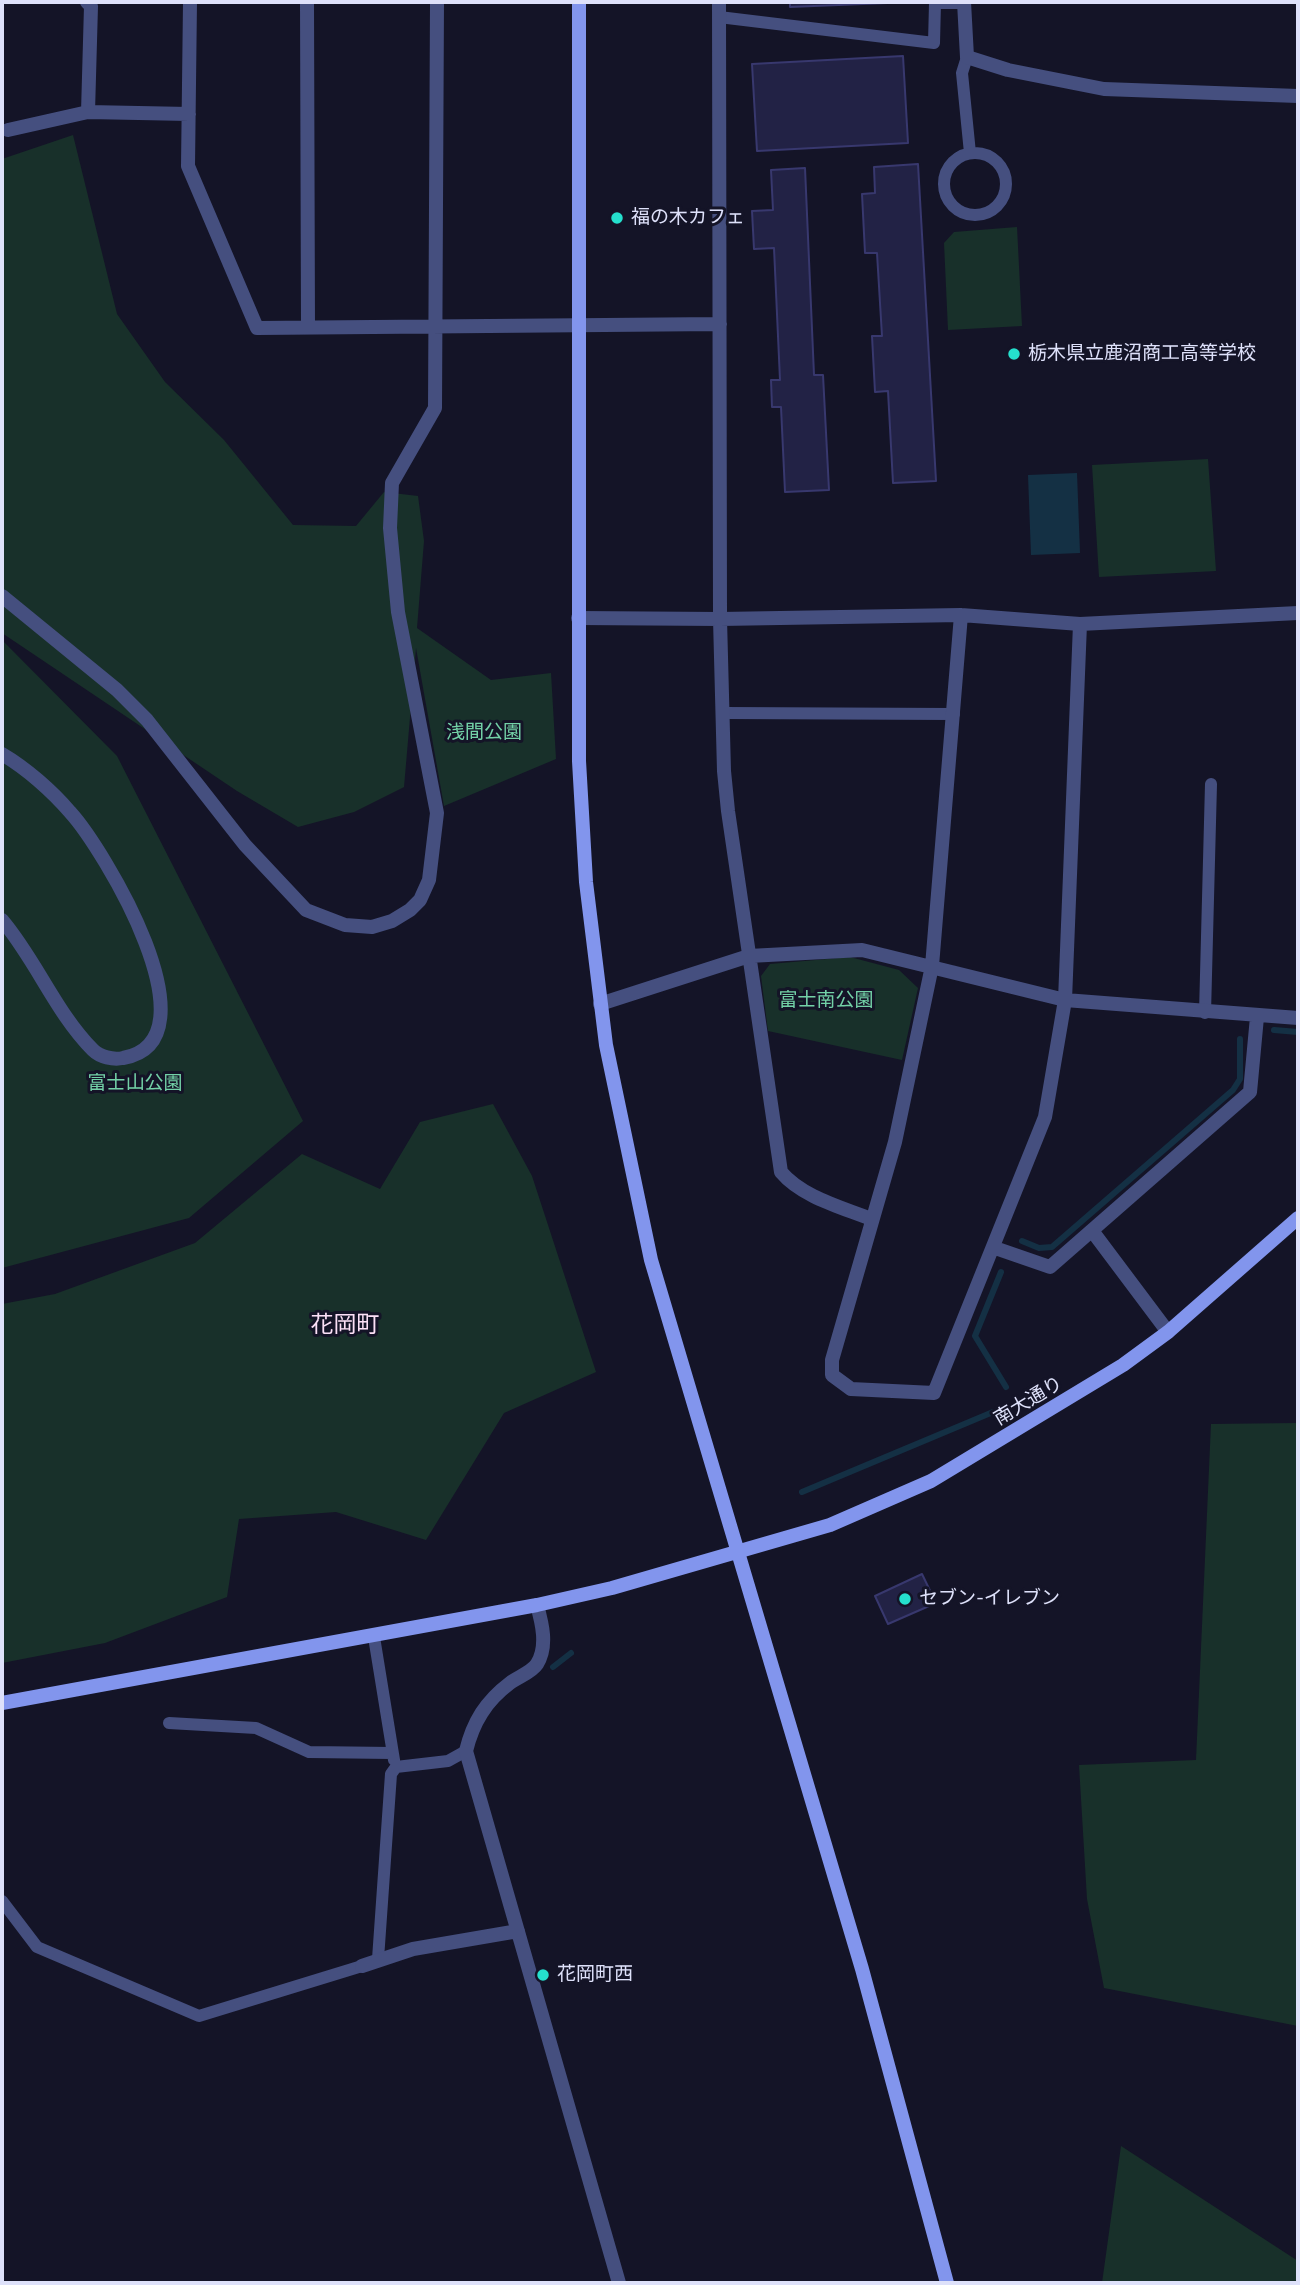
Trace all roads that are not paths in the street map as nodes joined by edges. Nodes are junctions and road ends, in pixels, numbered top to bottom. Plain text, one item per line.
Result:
1 (87, 2) edge
2 (190, 2) edge
3 (307, 2) edge
4 (437, 2) edge
5 (579, 2) edge
6 (964, 3) edge
7 (719, 9) edge
8 (967, 57) junction
9 (1298, 96) edge
10 (88, 112) junction
11 (189, 114) junction
12 (8, 130) dead end
13 (970, 153) junction
14 (720, 324) junction
15 (433, 326) junction
16 (580, 326) junction
17 (308, 327) junction
18 (2, 596) edge
19 (1298, 613) edge
20 (961, 615) junction
21 (578, 618) junction
22 (720, 619) junction
23 (1080, 624) junction
24 (724, 713) junction
25 (954, 714) junction
26 (2, 754) edge
27 (1211, 784) dead end
28 (2, 920) edge
29 (748, 956) junction
30 (932, 966) junction
31 (1065, 1000) junction
32 (600, 1004) junction
33 (1205, 1013) junction
34 (1257, 1017) junction
35 (1298, 1018) edge
36 (1298, 1218) edge
37 (871, 1219) junction
38 (1093, 1232) junction
39 (995, 1248) junction
40 (1168, 1332) junction
41 (740, 1552) junction
42 (537, 1605) junction
43 (374, 1637) junction
44 (2, 1703) edge
45 (169, 1723) dead end
46 (466, 1751) junction
47 (391, 1753) junction
48 (396, 1767) junction
49 (2, 1901) edge
50 (518, 1931) junction
51 (378, 1959) junction
52 (362, 1966) joint
53 (619, 2283) edge
54 (947, 2283) edge

1 - 10 street
2 - 11 street
3 - 17 street
4 - 15 street
5 - 16 street
6 - 7 lane
6 - 8 street
7 - 14 street
8 - 9 street
8 - 13 lane
10 - 11 street
10 - 12 street
11 - 17 street
13 - 13 lane
14 - 16 street
14 - 22 street
15 - 16 street
15 - 17 street
15 - 18 street
16 - 21 street
19 - 23 street
20 - 22 street
20 - 23 street
20 - 25 street
21 - 22 street
21 - 32 street
22 - 24 street
23 - 31 street
24 - 25 lane
24 - 29 street
25 - 30 street
26 - 28 street
27 - 33 lane
29 - 30 street
29 - 32 street
29 - 37 street
30 - 31 street
30 - 37 street
31 - 33 street
31 - 39 street
32 - 41 street
33 - 34 street
34 - 35 street
34 - 38 street
36 - 40 street, 南大通り
37 - 39 street
38 - 39 street
38 - 40 street
40 - 41 street, 南大通り
41 - 42 street, 南大通り
41 - 54 street
42 - 43 street, 南大通り
42 - 46 street
43 - 44 street, 南大通り
43 - 47 lane
45 - 47 lane
46 - 48 lane
46 - 50 street
47 - 48 lane
48 - 51 lane
49 - 52 lane
50 - 51 street
50 - 53 street
51 - 52 street

